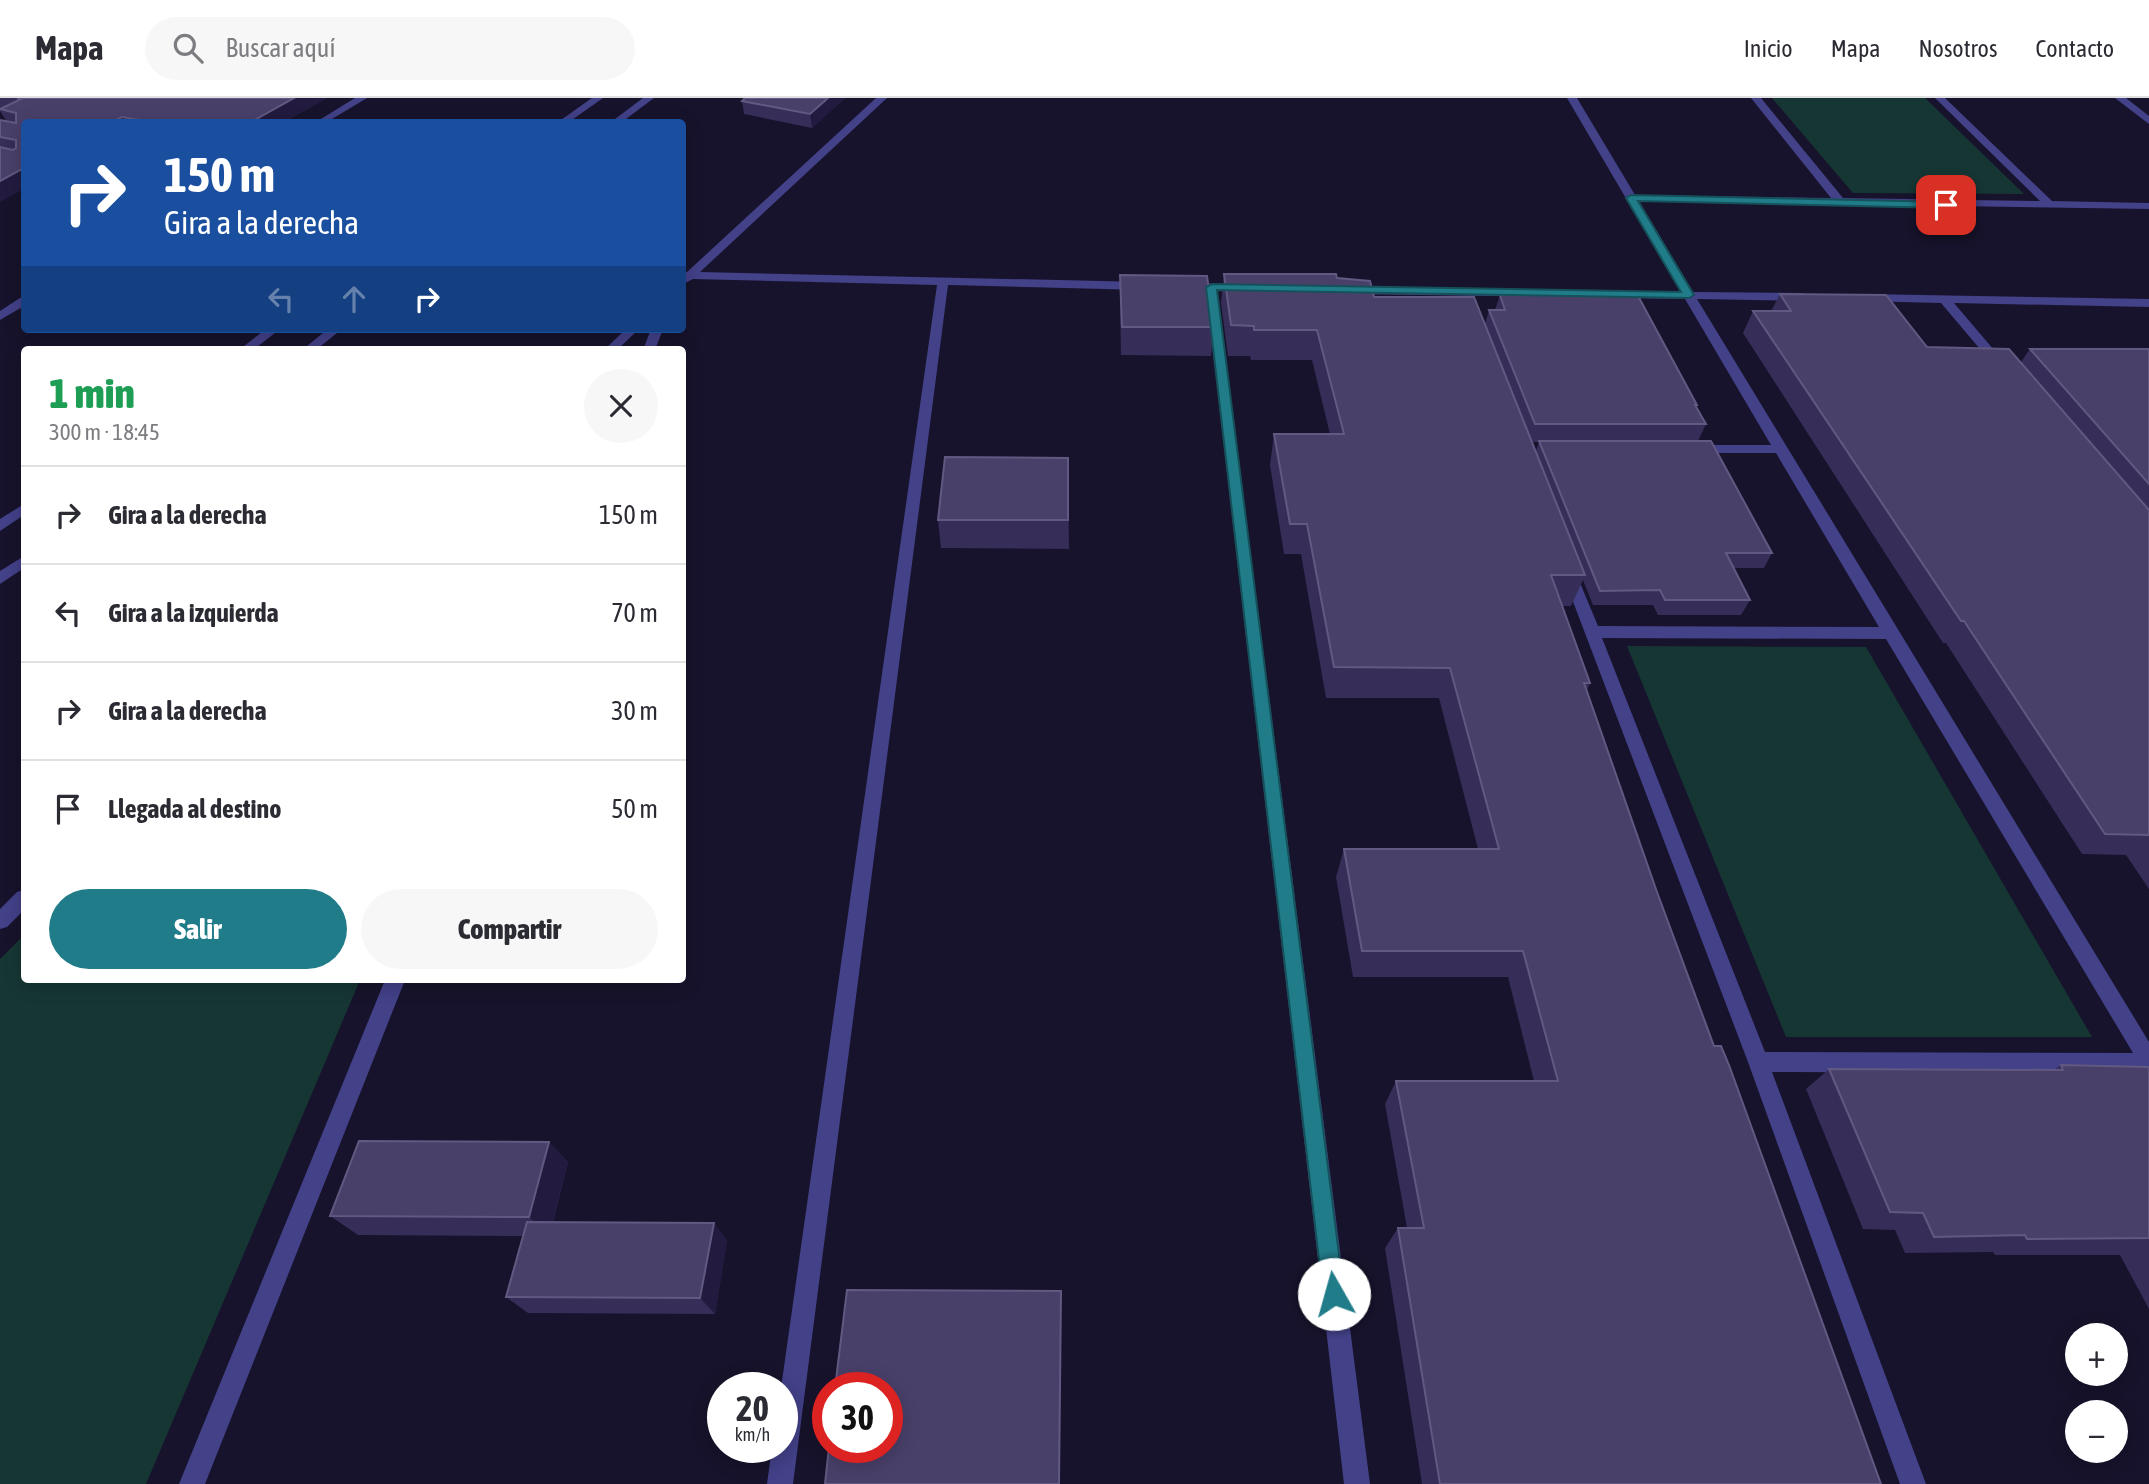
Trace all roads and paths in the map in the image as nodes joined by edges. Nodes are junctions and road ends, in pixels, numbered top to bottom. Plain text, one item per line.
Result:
1 (362, 98) edge
2 (598, 98) edge
3 (649, 98) edge
4 (882, 98) edge
5 (1572, 98) edge
6 (1756, 98) edge
7 (1940, 98) edge
8 (2120, 98) edge
9 (326, 119) edge
10 (568, 119) edge
11 (620, 119) edge
12 (2149, 121) edge
13 (1631, 198) junction
14 (1841, 203) junction
15 (2051, 206) junction
16 (2149, 206) edge
17 (686, 277) edge
18 (686, 278) edge
19 (943, 282) junction
20 (1158, 286) edge
21 (1171, 286) edge
22 (1212, 287) junction
23 (1253, 288) edge
24 (1336, 289) edge
25 (1461, 292) junction
26 (21, 295) edge
27 (1689, 295) junction
28 (1810, 297) edge
29 (1850, 298) edge
30 (1944, 299) junction
31 (21, 303) edge
32 (2149, 303) edge
33 (0, 305) edge
34 (1468, 313) edge
35 (0, 316) edge
36 (268, 333) edge
37 (331, 333) edge
38 (629, 333) edge
39 (251, 346) edge
40 (313, 346) edge
41 (614, 346) edge
42 (2007, 373) edge
43 (1685, 449) edge
44 (1780, 449) junction
45 (21, 511) edge
46 (0, 526) edge
47 (1559, 547) edge
48 (21, 563) edge
49 (0, 579) edge
50 (1592, 632) junction
51 (1893, 632) junction
52 (21, 901) edge
53 (0, 921) edge
54 (394, 983) edge
55 (1758, 1062) junction
56 (2149, 1062) edge
57 (192, 1484) edge
58 (780, 1484) edge
59 (1357, 1484) edge
60 (1913, 1484) edge

1 - 9 street
2 - 10 street
3 - 11 street
4 - 17 street
5 - 13 street
6 - 14 street
7 - 15 street
8 - 12 street
13 - 14 street
13 - 27 street
14 - 15 street
15 - 16 street
18 - 19 street
19 - 20 street
19 - 58 street
21 - 22 street
22 - 23 street
22 - 59 street
24 - 25 street
25 - 27 street
25 - 34 street
26 - 33 street
27 - 28 street
27 - 44 street
29 - 30 street
30 - 32 street
30 - 42 street
31 - 35 street
36 - 39 street
37 - 40 street
38 - 41 street
43 - 44 street
44 - 51 street
45 - 46 street
47 - 50 street
48 - 49 street
50 - 51 street
50 - 55 street
51 - 56 street
52 - 53 street
54 - 57 street
55 - 56 street
55 - 60 street

